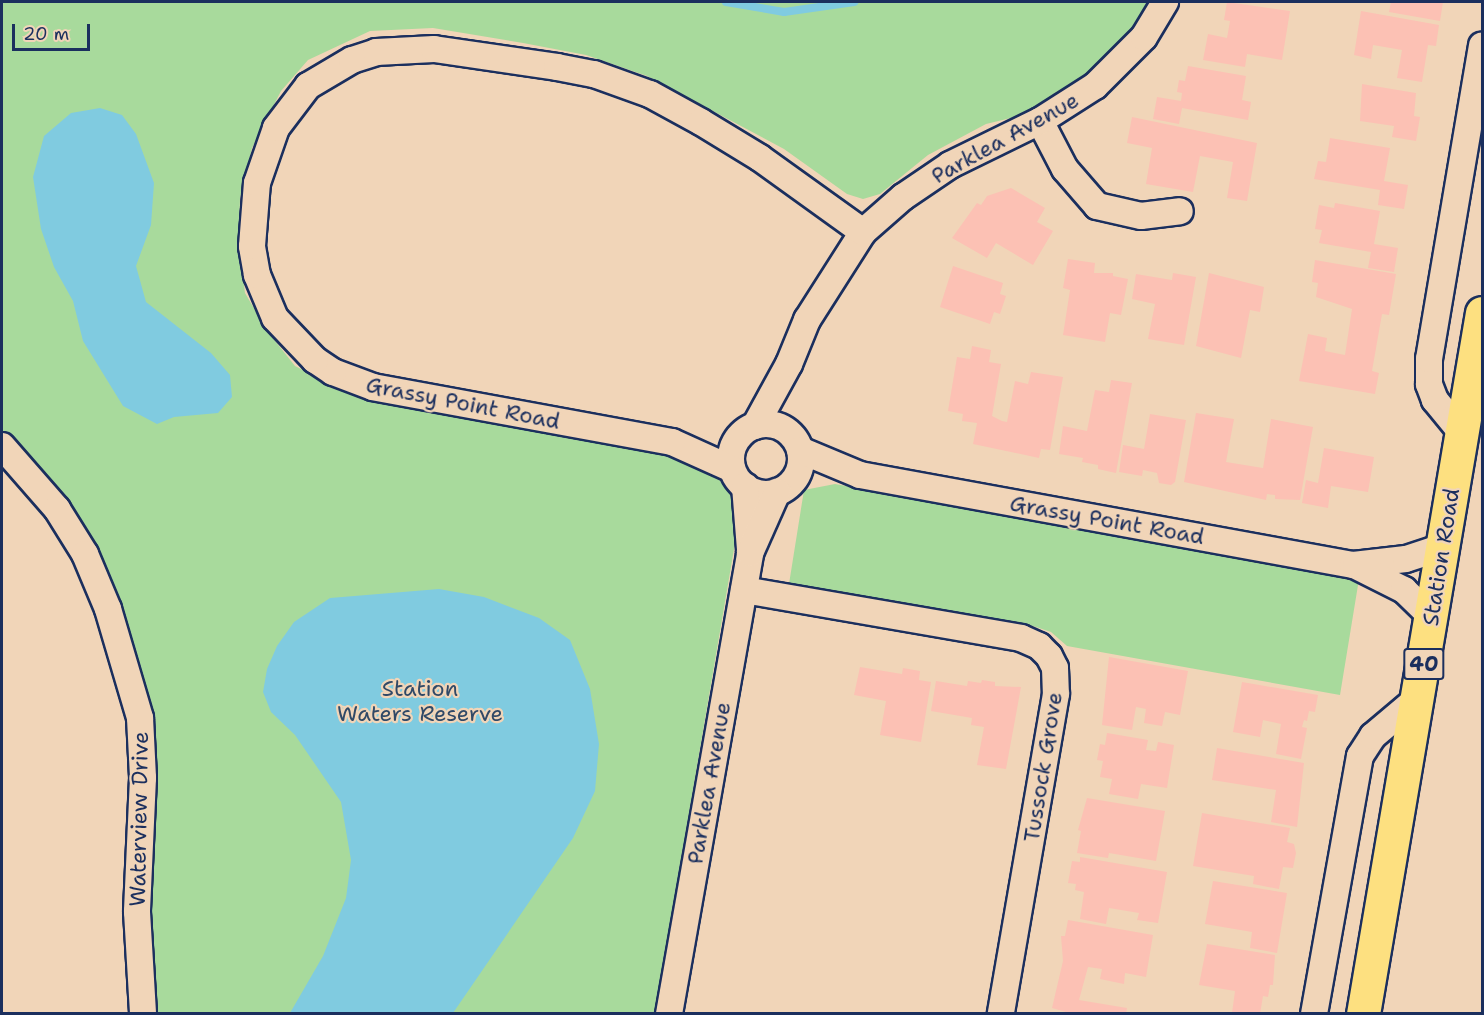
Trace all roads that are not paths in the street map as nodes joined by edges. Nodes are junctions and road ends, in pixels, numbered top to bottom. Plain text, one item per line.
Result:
1 (1165, 2) edge
2 (1482, 45) edge
3 (1040, 121) junction
4 (1180, 211) dead end
5 (864, 232) junction
6 (1482, 313) edge
7 (789, 364) junction
8 (747, 432) junction
9 (1462, 434) junction
10 (794, 440) junction
11 (672, 442) junction
12 (2, 446) edge
13 (860, 475) junction
14 (739, 477) junction
15 (786, 486) junction
16 (1443, 547) junction
17 (750, 553) junction
18 (1353, 565) junction
19 (744, 590) junction
20 (1432, 617) junction
21 (1418, 698) junction
22 (142, 1014) edge
23 (669, 1014) edge
24 (1000, 1014) edge
25 (1314, 1014) edge
26 (1363, 1014) edge

1 - 3 street, Parklea Avenue
2 - 9 street
3 - 4 street
3 - 5 street, Parklea Avenue
5 - 7 street, Parklea Avenue
5 - 11 street, Grassy Point Road
6 - 9 main road, Station Road / 40
7 - 8 street, Parklea Avenue
7 - 10 street, Parklea Avenue
8 - 10 street
8 - 11 street, Grassy Point Road
8 - 14 street
9 - 16 main road, Station Road / 40
10 - 13 street, Grassy Point Road
10 - 15 street
11 - 14 street, Grassy Point Road
12 - 22 street, Waterview Drive
13 - 15 street, Grassy Point Road
13 - 18 street, Grassy Point Road
14 - 15 street
14 - 17 street, Parklea Avenue
15 - 17 street, Parklea Avenue
16 - 18 street, Grassy Point Road
16 - 20 main road, Station Road / 40
17 - 19 street, Parklea Avenue
18 - 20 street, Grassy Point Road
19 - 23 street, Parklea Avenue
19 - 24 street, Tussock Grove
20 - 21 main road, Station Road / 40
21 - 25 street
21 - 26 main road, Station Road / 40

